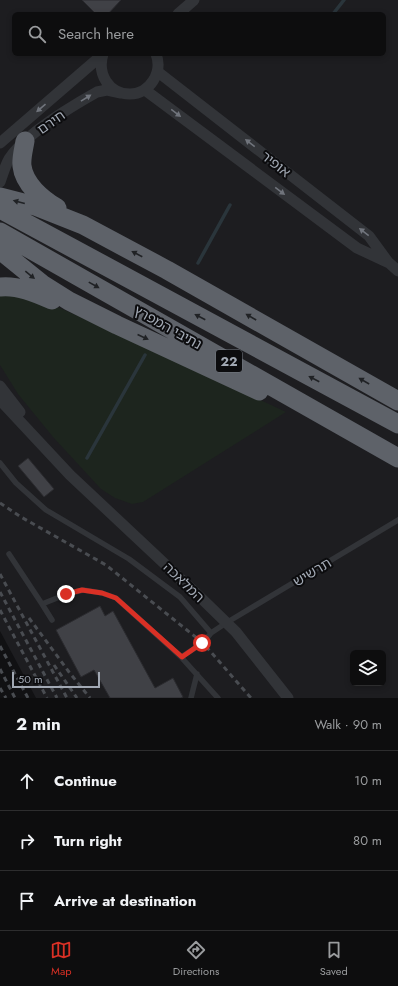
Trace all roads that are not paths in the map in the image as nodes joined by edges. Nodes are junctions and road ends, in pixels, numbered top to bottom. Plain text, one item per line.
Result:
1 (194, 0) edge
2 (180, 12) edge
3 (102, 56) edge
4 (103, 56) edge
5 (156, 56) edge
6 (158, 72) junction
7 (145, 90) junction
8 (121, 93) junction
9 (26, 141) junction
10 (0, 143) edge
11 (0, 182) edge
12 (0, 197) edge
13 (0, 209) edge
14 (83, 225) junction
15 (0, 232) edge
16 (0, 250) edge
17 (388, 262) junction
18 (398, 271) edge
19 (0, 287) edge
20 (117, 325) junction
21 (0, 386) edge
22 (0, 400) edge
23 (398, 401) edge
24 (398, 424) edge
25 (390, 453) edge
26 (0, 463) edge
27 (70, 475) junction
28 (398, 520) edge
29 (9, 554) dead end
30 (42, 604) junction
31 (52, 620) dead end
32 (226, 623) junction
33 (211, 633) junction
34 (182, 657) junction
35 (197, 674) junction
36 (191, 698) edge
37 (218, 698) edge
38 (288, 698) edge

1 - 2 street
3 -> 10 street, חירם
4 - 8 street
5 - 6 street
6 - 7 street
17 -> 6 street, אופיר
7 - 8 street, חירם
7 -> 17 street, אופיר
9 -> 8 street, חירם
9 - 11 street, חירם
9 - 14 highway
14 -> 12 highway
24 -> 13 highway, נתיבי המפרץ / 22
23 -> 14 highway
15 -> 25 highway, נתיבי המפרץ / 22
16 -> 20 highway
17 - 18 street, אופיר
19 - 20 highway
20 -> 25 highway
21 - 27 street, המלאכה
22 - 27 street, המלאכה
26 - 33 lane
27 - 32 street, המלאכה
28 - 32 lane, תרשיש
29 - 30 lane
30 - 31 lane
30 - 34 lane
32 - 33 lane, תרשיש
32 - 38 street, המלאכה
33 - 34 lane, תרשיש
34 - 35 lane
35 - 36 lane
35 - 37 lane

